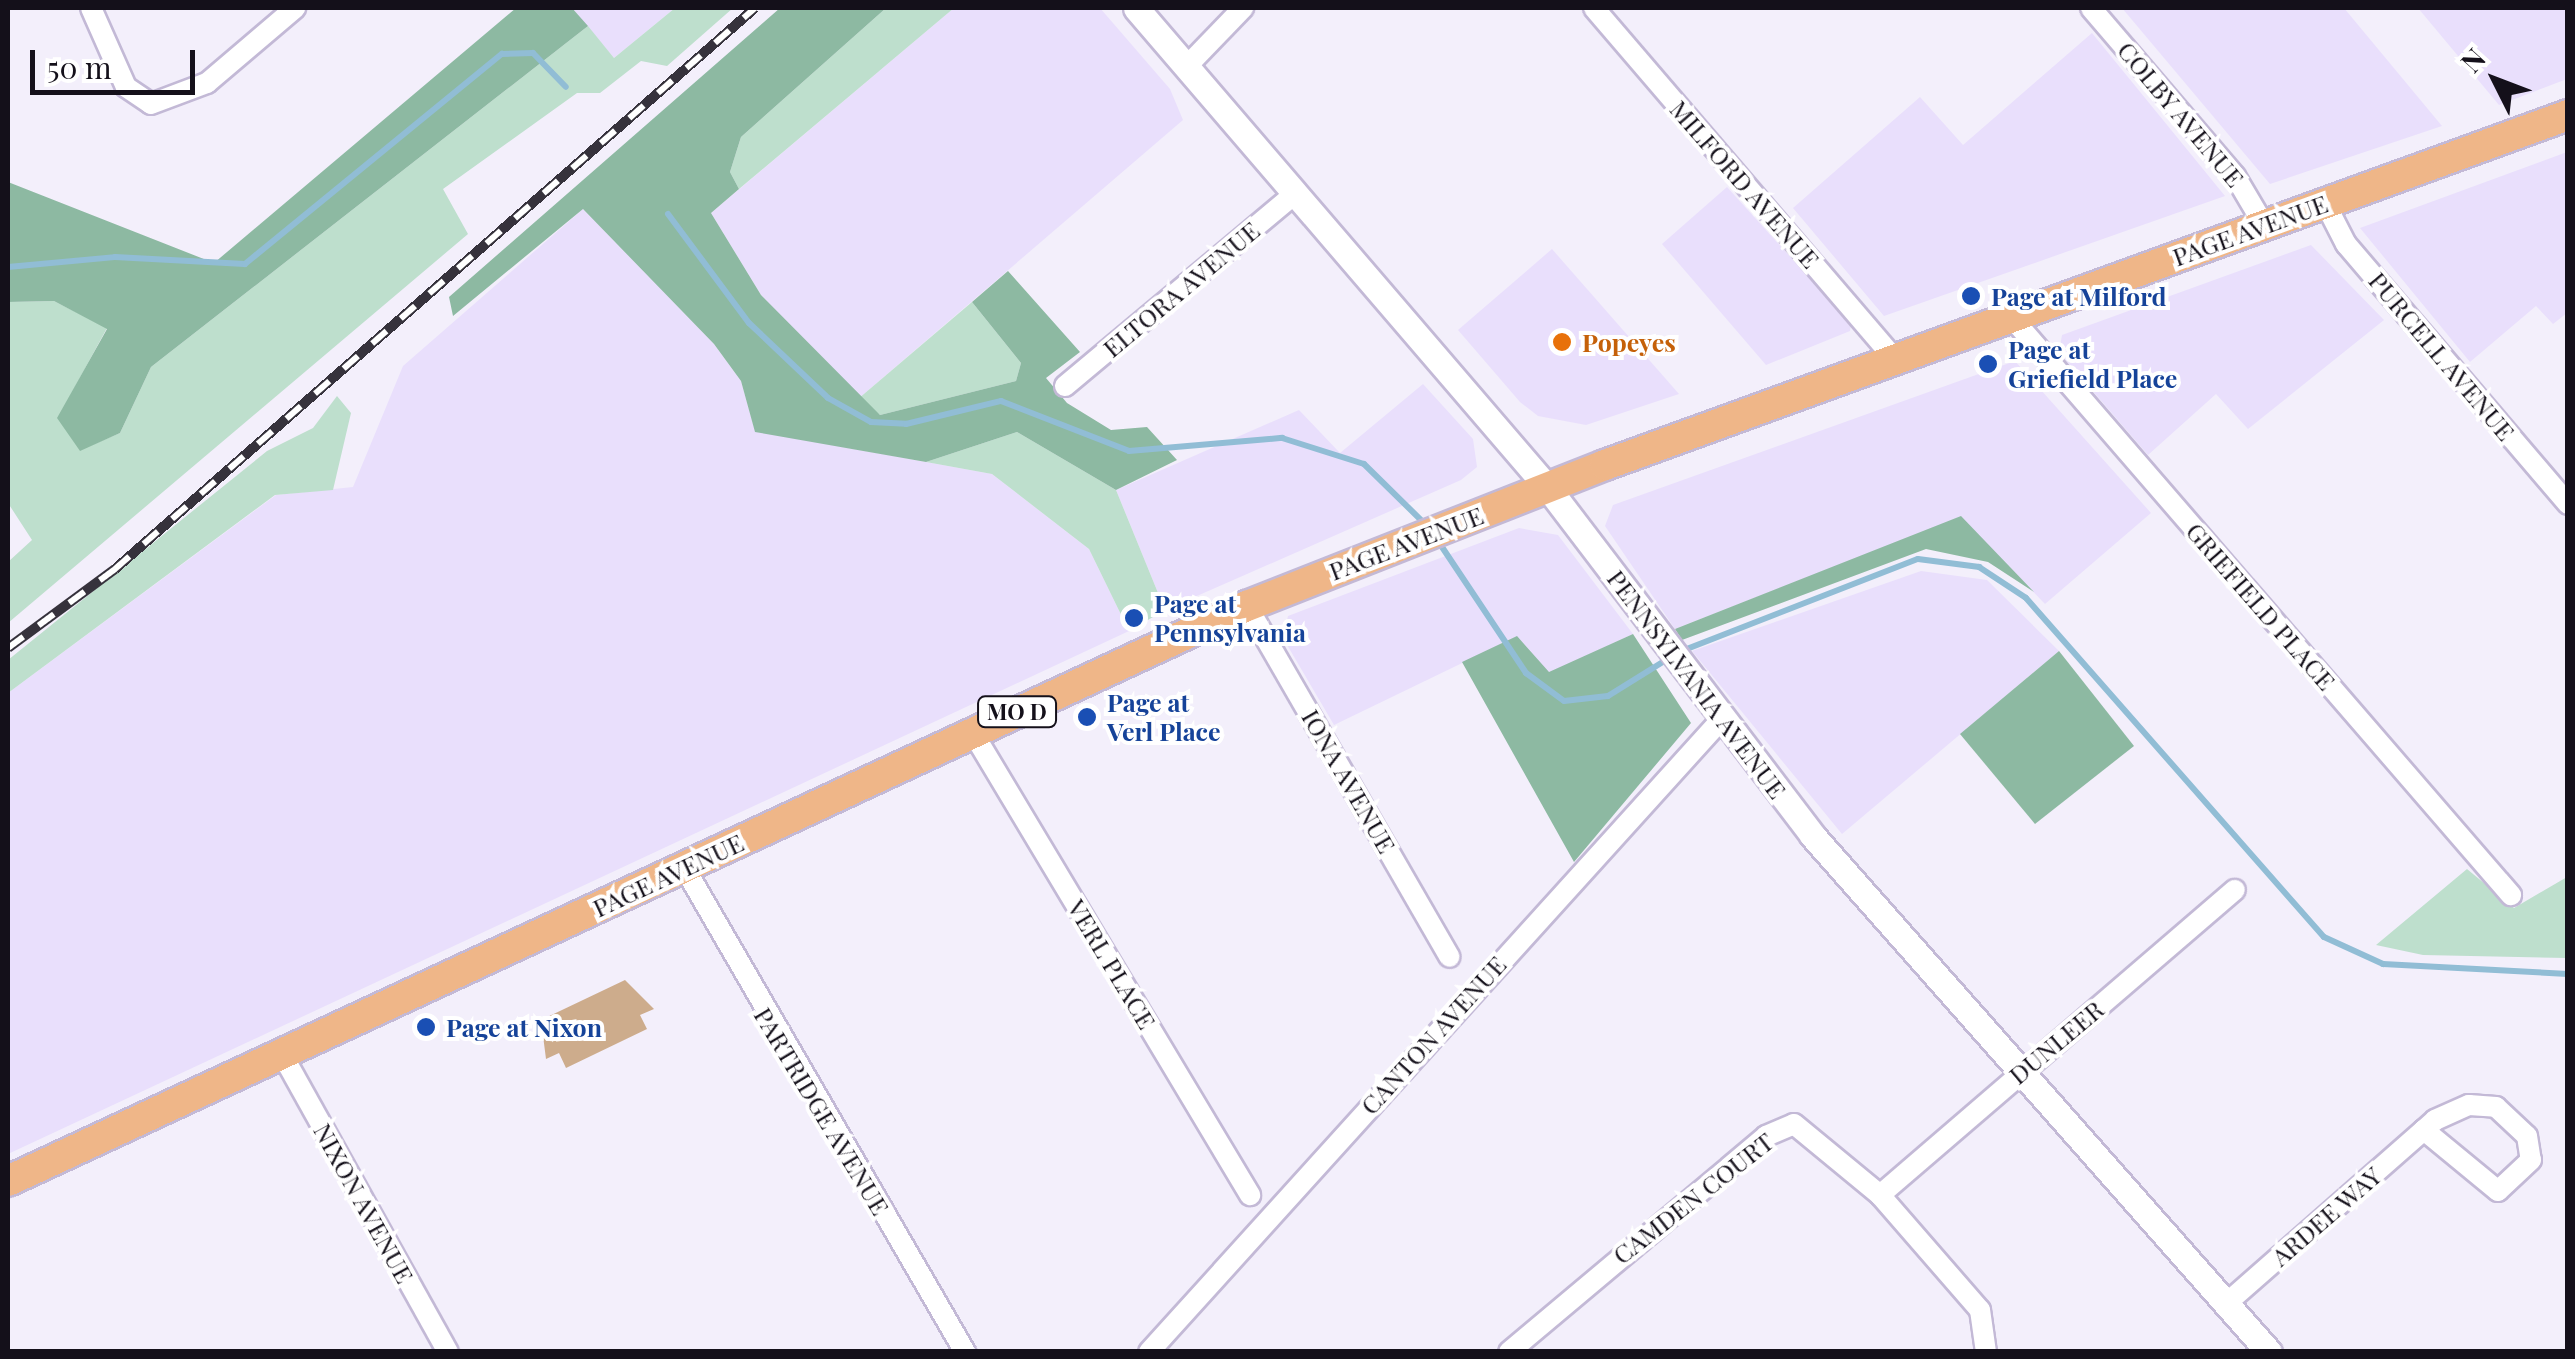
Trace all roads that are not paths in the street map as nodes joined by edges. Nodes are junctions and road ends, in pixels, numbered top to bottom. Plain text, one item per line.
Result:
1 (91, 8) edge
2 (296, 8) edge
3 (1136, 8) edge
4 (1244, 8) edge
5 (1594, 8) edge
6 (2091, 8) edge
7 (1187, 66) junction
8 (2568, 115) edge
9 (1296, 192) junction
10 (2325, 203) junction
11 (2264, 225) junction
12 (2012, 318) junction
13 (1896, 360) junction
14 (1065, 386) dead end
15 (1548, 488) junction
16 (2568, 504) edge
17 (1248, 606) junction
18 (1720, 721) junction
19 (974, 733) junction
20 (684, 867) junction
21 (2235, 890) dead end
22 (2511, 895) dead end
23 (1450, 957) dead end
24 (282, 1054) junction
25 (2025, 1068) junction
26 (2424, 1130) junction
27 (8, 1181) edge
28 (1250, 1195) dead end
29 (1880, 1195) junction
30 (2228, 1302) junction
31 (448, 1352) edge
32 (966, 1352) edge
33 (1148, 1352) edge
34 (1509, 1352) edge
35 (1986, 1352) edge
36 (2268, 1352) edge

1 - 2 street
3 - 7 street, PENNSYLVANIA AVENUE
4 - 7 street
5 - 13 street, MILFORD AVENUE
6 - 11 street, COLBY AVENUE
7 - 9 street, PENNSYLVANIA AVENUE
8 - 10 main road, PAGE AVENUE / MO D
9 - 14 street, ELTORA AVENUE
9 - 15 street, PENNSYLVANIA AVENUE
10 - 11 main road, PAGE AVENUE / MO D
10 - 16 street, PURCELL AVENUE
11 - 12 main road, PAGE AVENUE / MO D
12 - 13 main road, PAGE AVENUE / MO D
12 - 22 street, GRIEFIELD PLACE
13 - 15 main road, PAGE AVENUE / MO D
15 - 17 main road, PAGE AVENUE / MO D
15 - 18 street, PENNSYLVANIA AVENUE
17 - 19 main road, PAGE AVENUE / MO D
17 - 23 street, IONA AVENUE
18 - 25 street, PENNSYLVANIA AVENUE
18 - 33 street, CANTON AVENUE
19 - 20 main road, PAGE AVENUE / MO D
19 - 28 street, VERL PLACE
20 - 24 main road, PAGE AVENUE / MO D
20 - 32 street, PARTRIDGE AVENUE
21 - 25 street, DUNLEER
24 - 27 main road, PAGE AVENUE / MO D
24 - 31 street, NIXON AVENUE
25 - 29 street, DUNLEER
25 - 30 street, PENNSYLVANIA AVENUE
26 - 26 street, ARDEE WAY
26 - 30 street, ARDEE WAY
29 - 34 street, CAMDEN COURT
29 - 35 street
30 - 36 street, PENNSYLVANIA AVENUE

